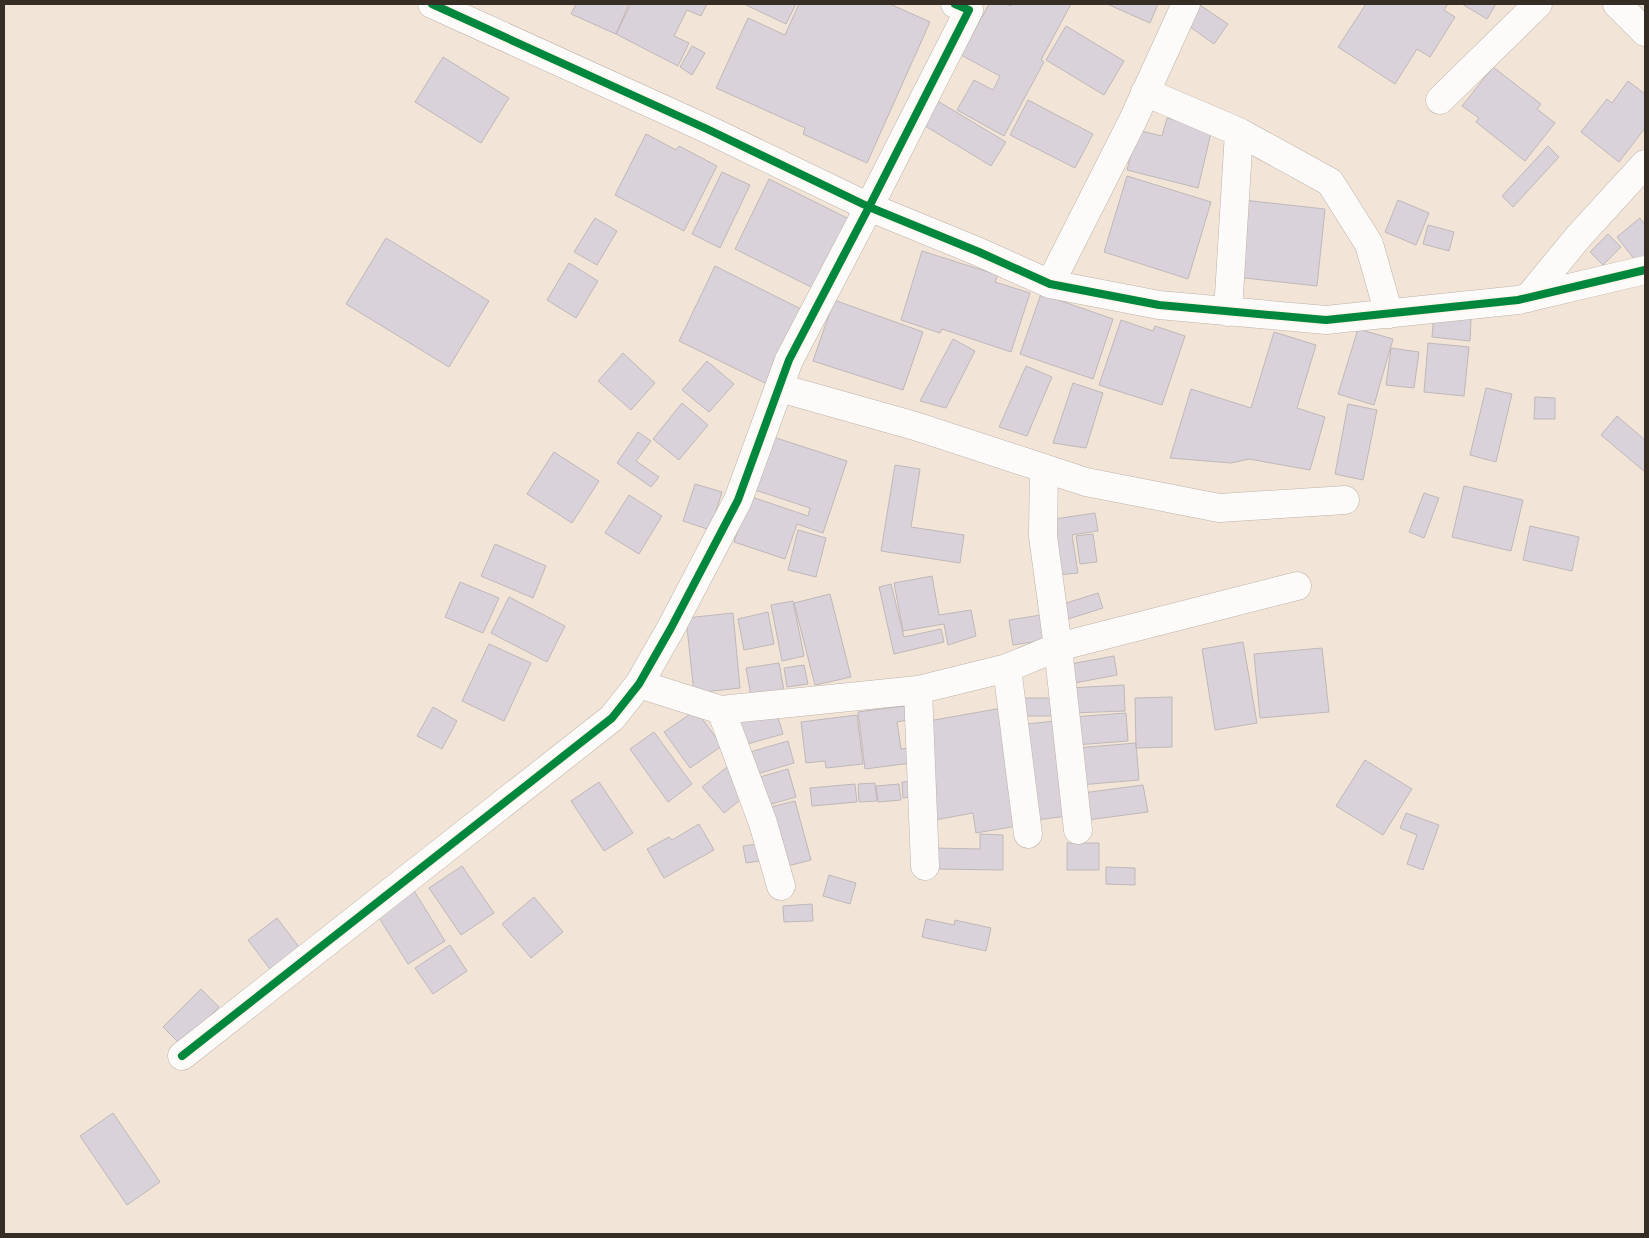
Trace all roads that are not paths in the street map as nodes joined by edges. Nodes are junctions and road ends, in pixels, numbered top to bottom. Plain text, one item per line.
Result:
1 (432, 4) edge
2 (1186, 4) edge
3 (1538, 4) edge
4 (1617, 4) edge
5 (965, 6) edge
6 (1645, 32) edge
7 (1145, 92) junction
8 (1440, 100) dead end
9 (1239, 132) junction
10 (1645, 164) edge
11 (869, 208) junction
12 (1645, 270) edge
13 (1050, 284) junction
14 (1528, 298) junction
15 (1228, 312) junction
16 (1388, 314) junction
17 (780, 388) junction
18 (1044, 468) junction
19 (1344, 500) dead end
20 (1297, 586) dead end
21 (1058, 647) junction
22 (1007, 668) junction
23 (639, 684) junction
24 (918, 690) junction
25 (721, 710) junction
26 (1078, 830) dead end
27 (1028, 834) dead end
28 (924, 866) dead end
29 (781, 886) dead end
30 (182, 1056) dead end

1 - 11 street
2 - 7 street
3 - 8 street
4 - 6 street
5 - 11 street
7 - 9 street
7 - 13 street
9 - 15 street
9 - 16 street
10 - 14 street
11 - 13 street
11 - 17 street
12 - 14 street
13 - 15 street
14 - 16 street
15 - 16 street
17 - 18 street
17 - 23 street
18 - 19 street
18 - 21 street
20 - 21 street
21 - 22 street
21 - 26 street
22 - 24 street
22 - 27 street
23 - 25 street
23 - 30 street
24 - 25 street
24 - 28 street
25 - 29 street

